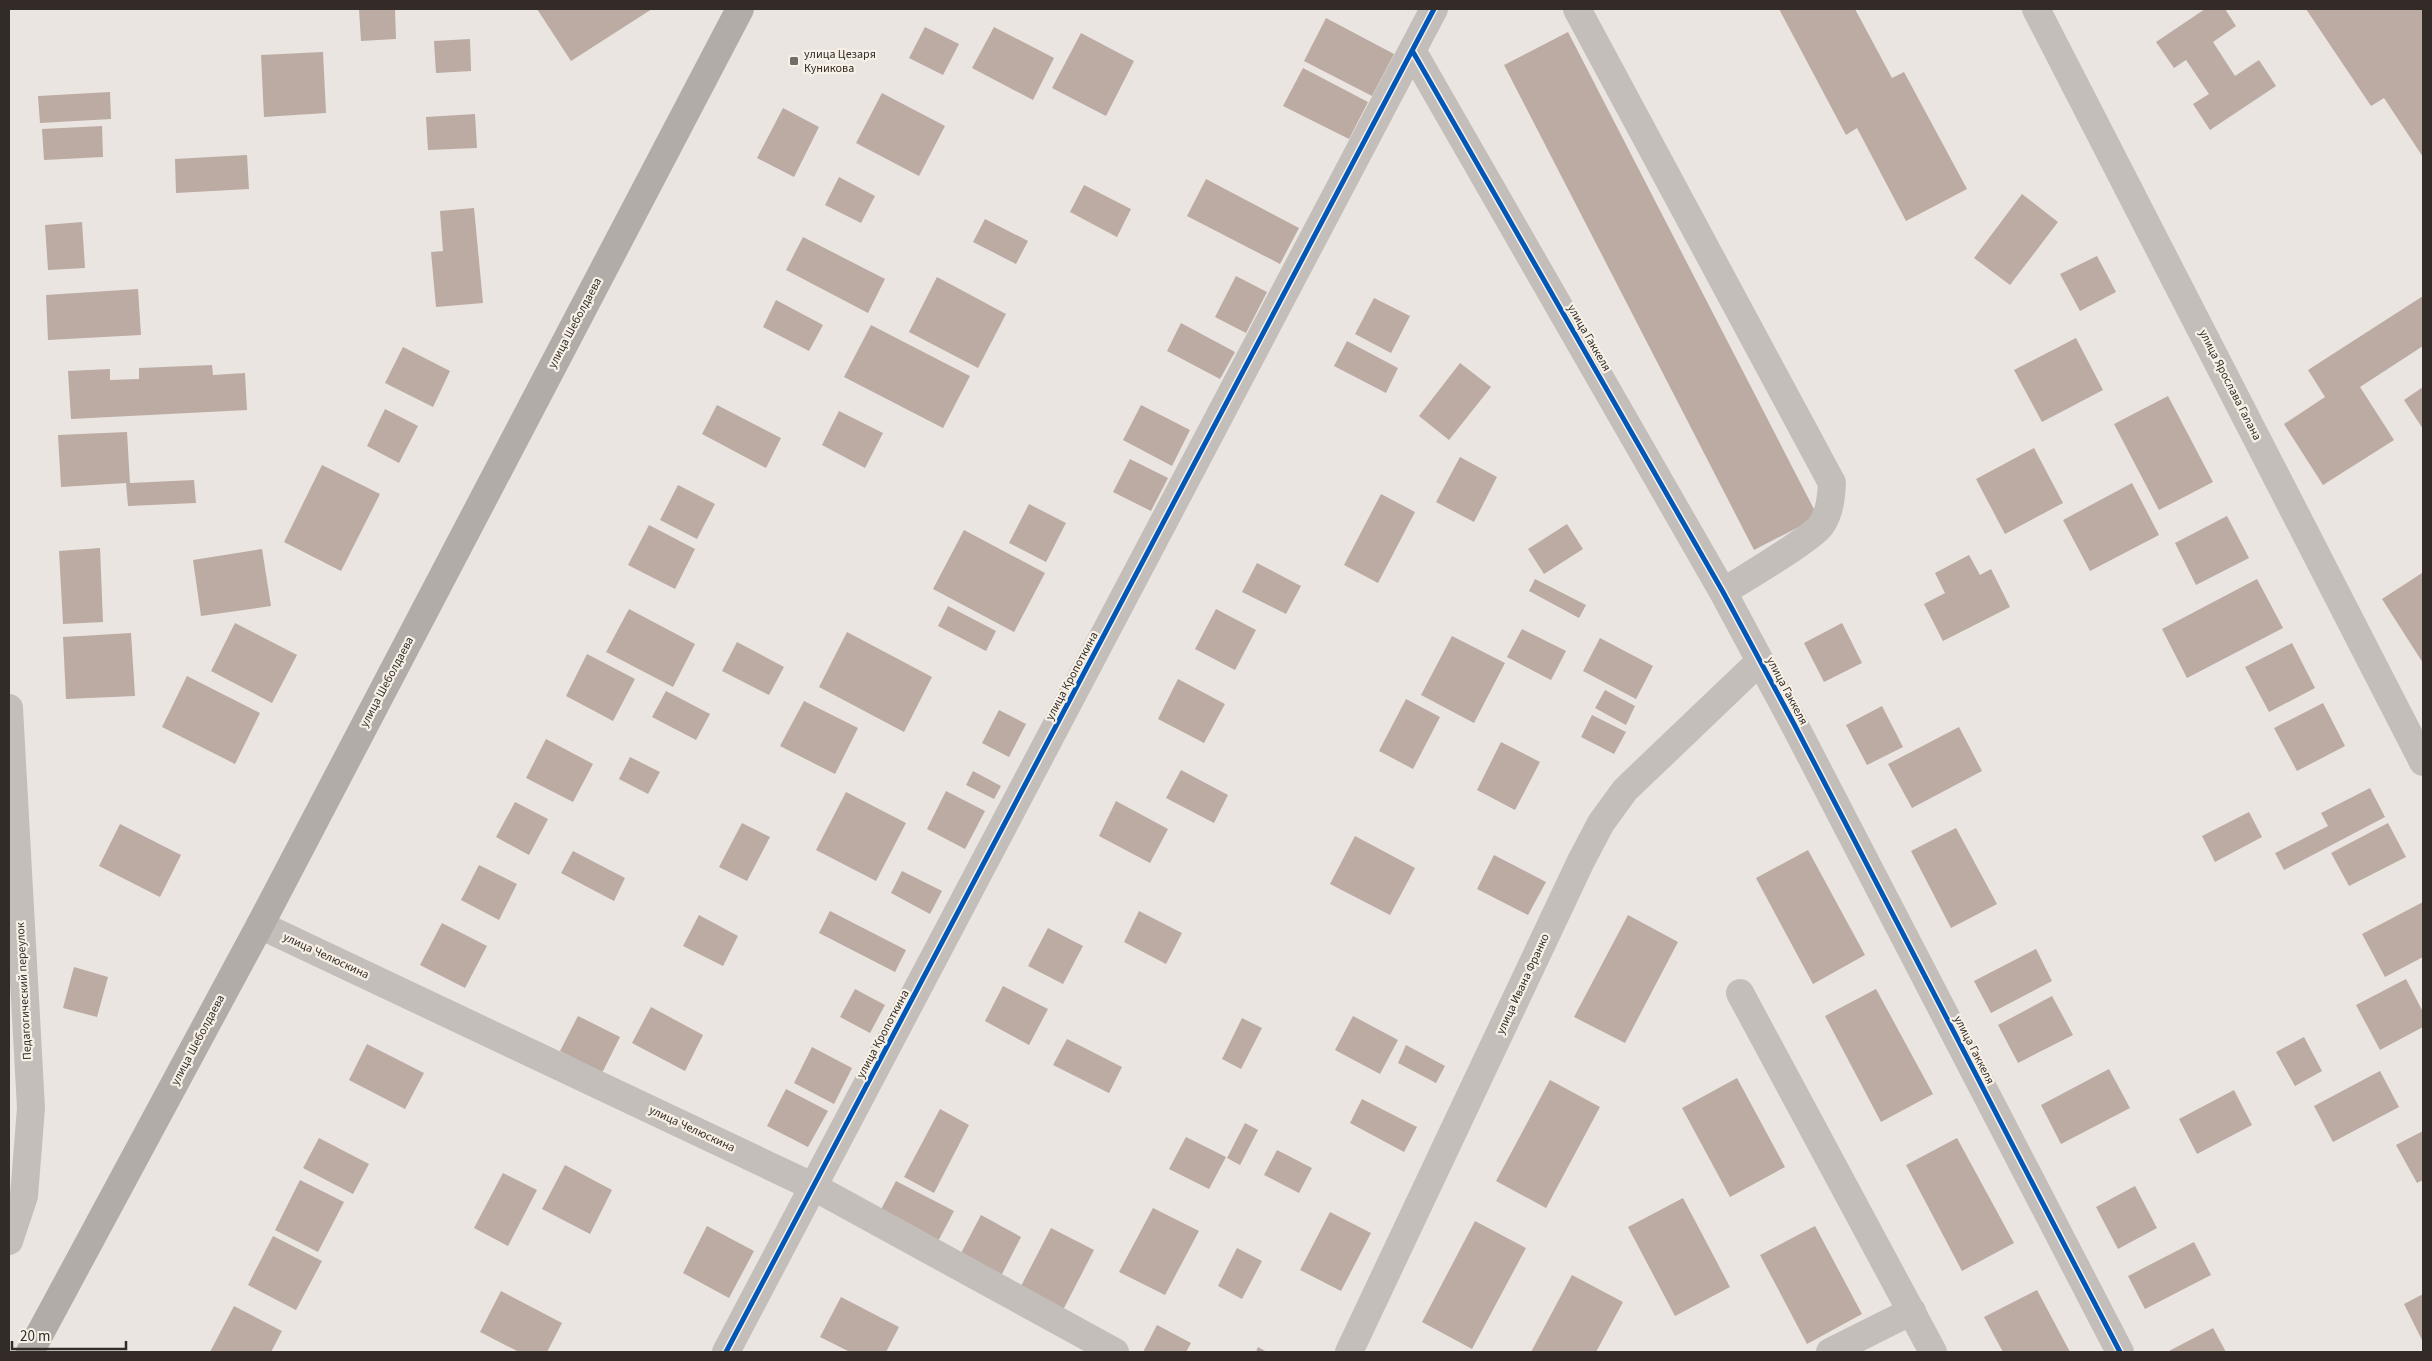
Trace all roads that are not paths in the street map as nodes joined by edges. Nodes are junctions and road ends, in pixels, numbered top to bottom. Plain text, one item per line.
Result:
1 (740, 9) edge
2 (1434, 9) edge
3 (1577, 9) edge
4 (2036, 9) edge
5 (1413, 52) junction
6 (1723, 592) junction
7 (1760, 661) junction
8 (9, 708) edge
9 (2423, 762) edge
10 (260, 925) junction
11 (1740, 993) dead end
12 (814, 1187) junction
13 (9, 1241) edge
14 (1912, 1311) junction
15 (30, 1352) edge
16 (726, 1352) edge
17 (1115, 1352) edge
18 (1349, 1352) edge
19 (1830, 1352) edge
20 (1934, 1352) edge
21 (2120, 1352) edge

1 - 10 main road, улица Шеболдаева
2 - 5 street, улица Кропоткина
3 - 6 street
4 - 9 street, улица Ярослава Галана
5 - 6 street, улица Гаккеля
5 - 12 street, улица Кропоткина
6 - 7 street, улица Гаккеля
7 - 18 street, улица Ивана Франко
7 - 21 street, улица Гаккеля
8 - 13 street, Педагогический переулок
10 - 12 street, улица Челюскина
10 - 15 main road, улица Шеболдаева
11 - 14 street
12 - 16 street, улица Кропоткина
12 - 17 street, улица Челюскина
14 - 19 street
14 - 20 street

